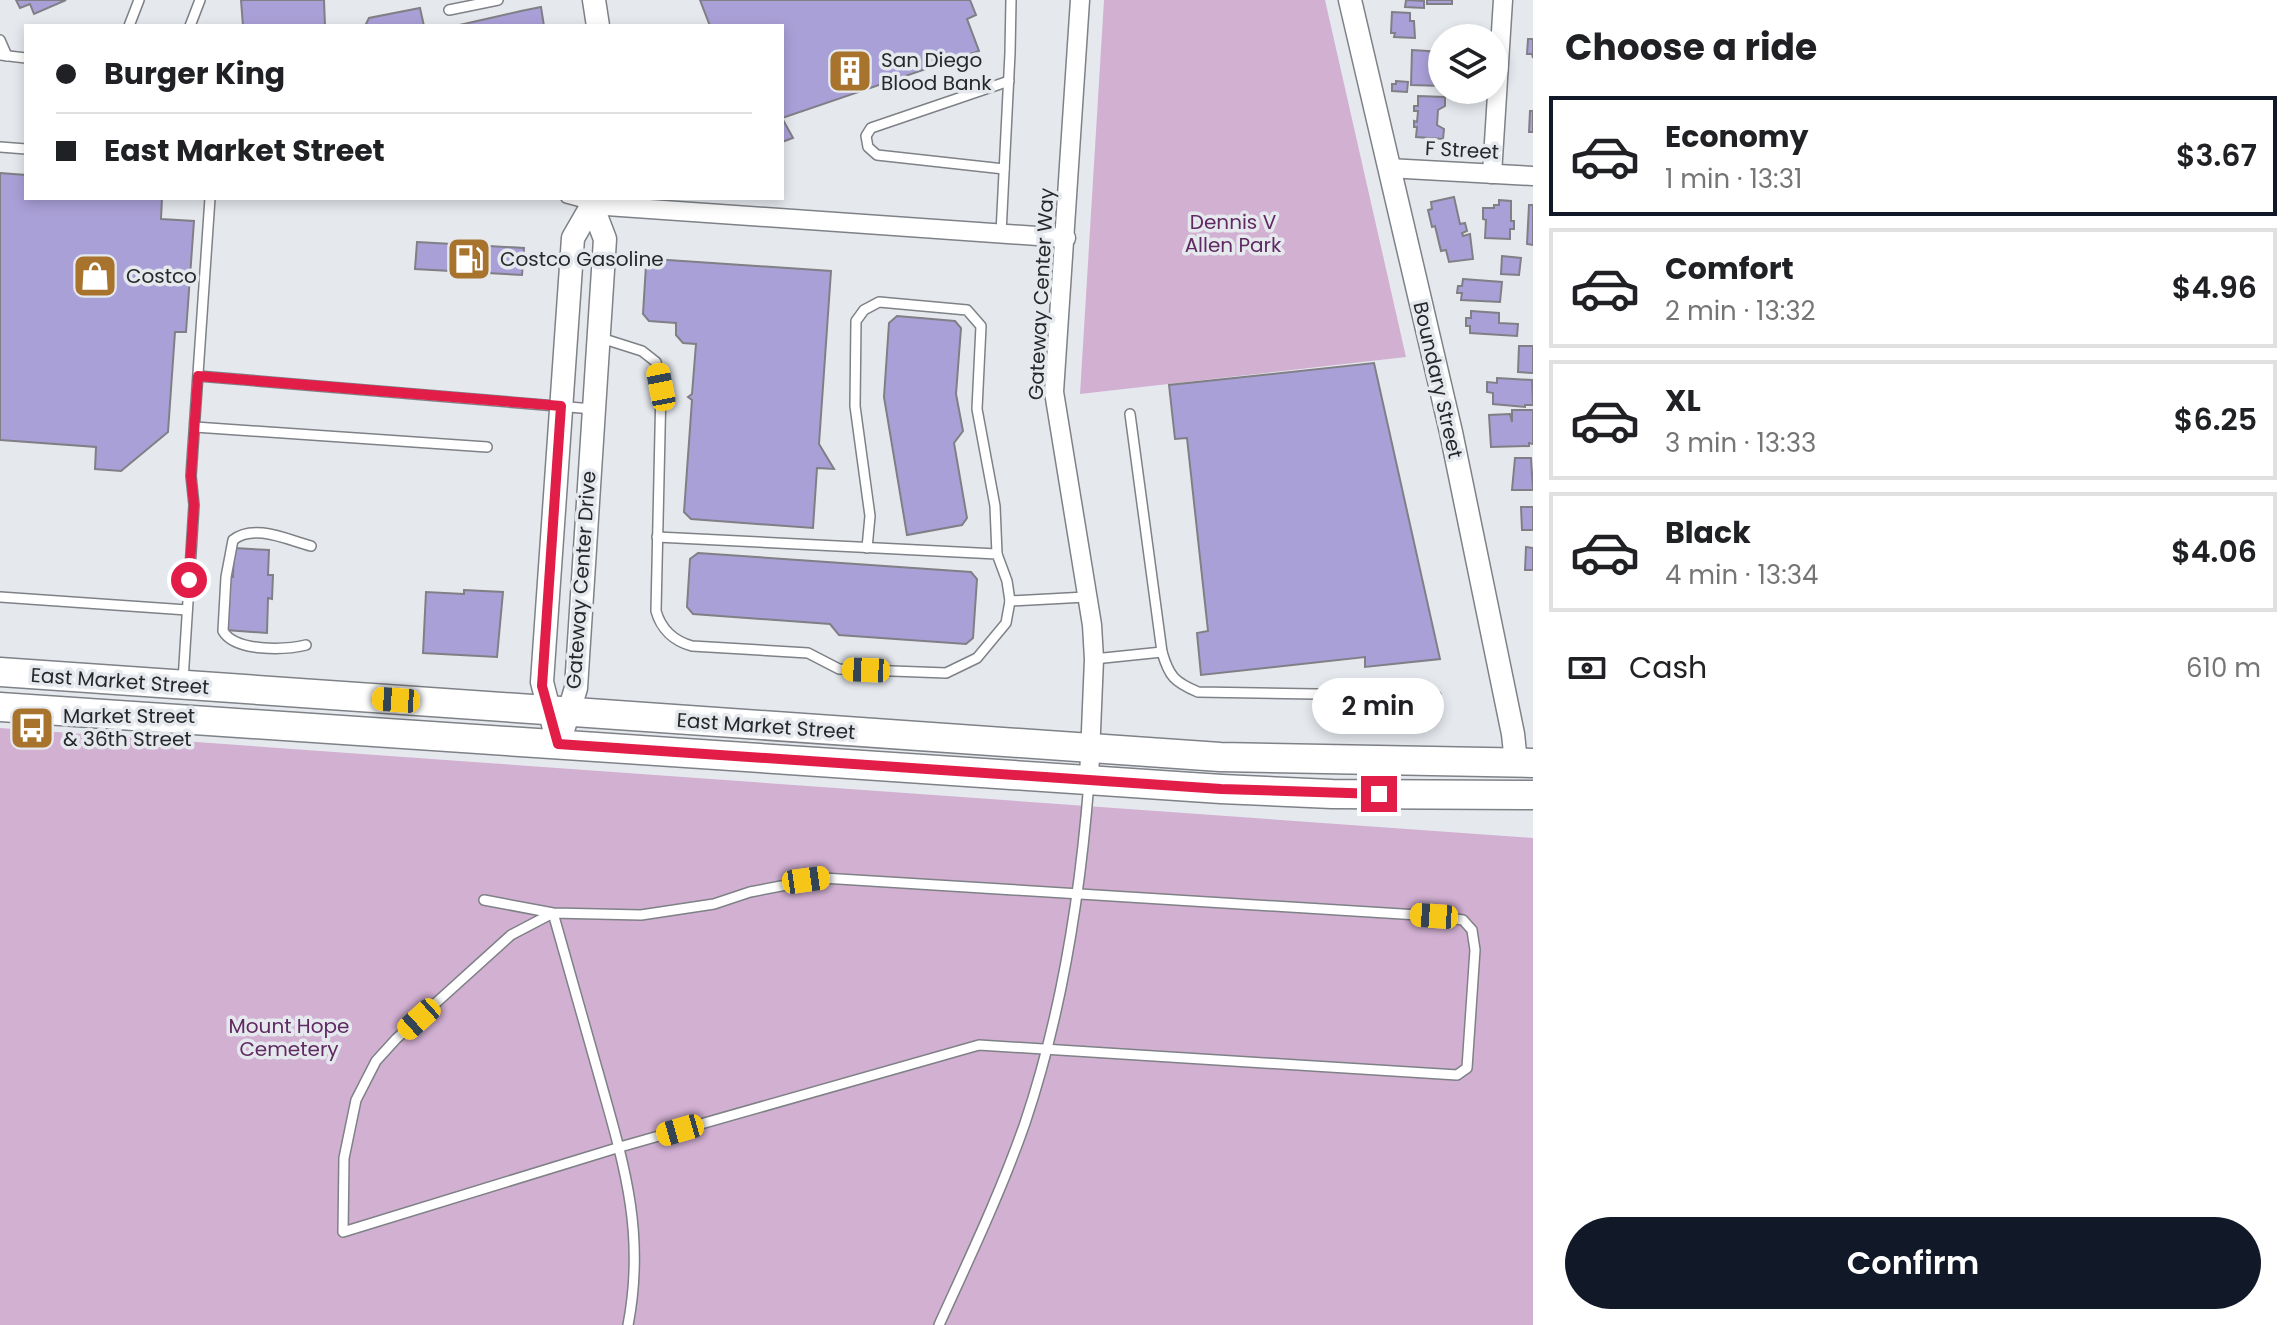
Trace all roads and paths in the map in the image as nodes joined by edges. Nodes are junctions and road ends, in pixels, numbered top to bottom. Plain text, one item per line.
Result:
1 (139, 0) edge
2 (200, 0) edge
3 (498, 0) edge
4 (594, 0) edge
5 (1011, 0) edge
6 (1080, 0) edge
7 (1350, 0) edge
8 (1503, 0) edge
9 (449, 10) dead end
10 (130, 24) edge
11 (191, 24) edge
12 (598, 24) edge
13 (0, 40) edge
14 (4, 55) edge
15 (24, 58) edge
16 (1009, 81) junction
17 (0, 147) edge
18 (24, 149) edge
19 (1388, 168) junction
20 (1004, 169) junction
21 (1492, 174) junction
22 (1533, 176) edge
23 (210, 200) edge
24 (592, 202) edge
25 (1001, 233) junction
26 (1066, 238) junction
27 (598, 337) junction
28 (198, 376) junction
29 (561, 406) junction
30 (593, 409) junction
31 (1130, 414) dead end
32 (195, 427) junction
33 (487, 447) dead end
34 (657, 537) junction
35 (311, 546) dead end
36 (867, 548) junction
37 (997, 554) junction
38 (0, 597) edge
39 (1086, 597) junction
40 (1010, 601) junction
41 (187, 610) junction
42 (306, 645) dead end
43 (1162, 652) junction
44 (1094, 659) junction
45 (0, 672) edge
46 (182, 686) junction
47 (1436, 696) dead end
48 (0, 707) edge
49 (559, 712) junction
50 (558, 744) junction
51 (1090, 748) junction
52 (1524, 762) edge
53 (1089, 779) junction
54 (1262, 791) junction
55 (1533, 795) edge
56 (1079, 893) junction
57 (484, 900) dead end
58 (553, 913) junction
59 (1046, 1049) junction
60 (620, 1147) junction
61 (628, 1325) edge
62 (939, 1325) edge

1 - 10 lane
2 - 11 lane
3 - 9 lane
4 - 12 street
5 - 16 lane
6 - 26 street, Gateway Center Way
7 - 19 street, Boundary Street
8 - 21 street
13 - 14 lane
14 - 15 lane
16 - 20 lane
16 - 20 lane
17 - 18 lane
19 - 21 street, F Street
19 - 52 street, Boundary Street
20 - 25 lane
21 - 22 street, F Street
23 - 28 lane
24 - 25 street
24 - 27 street, Gateway Center Drive
24 - 29 street, Gateway Center Drive
25 - 26 street
26 - 39 street, Gateway Center Way
27 - 30 street, Gateway Center Drive
27 - 34 lane
28 - 29 lane
28 - 32 lane
29 - 30 lane
29 - 49 street, Gateway Center Drive
30 - 49 street, Gateway Center Drive
31 - 43 lane
32 - 33 lane
32 - 41 lane
34 - 36 lane
34 - 40 lane
35 - 42 lane
36 - 37 lane
36 - 37 lane
37 - 40 lane
38 - 41 lane
39 - 40 lane
39 - 44 street, Gateway Center Way
41 - 46 lane
43 - 44 lane
43 - 47 lane
44 - 51 street, Gateway Center Way
45 - 46 main road, East Market Street
46 - 49 main road, East Market Street
48 - 50 main road, East Market Street
49 - 50 street, Gateway Center Drive
49 - 51 main road, East Market Street
50 - 53 main road, East Market Street
51 - 52 main road, East Market Street
51 - 53 street, Gateway Center Way
52 - 54 main road
53 - 54 main road, East Market Street
53 - 56 lane
54 - 55 main road, East Market Street
56 - 58 lane
56 - 59 lane
56 - 59 lane
57 - 58 lane
58 - 60 lane
58 - 60 lane
59 - 60 lane
59 - 62 lane
60 - 61 lane

